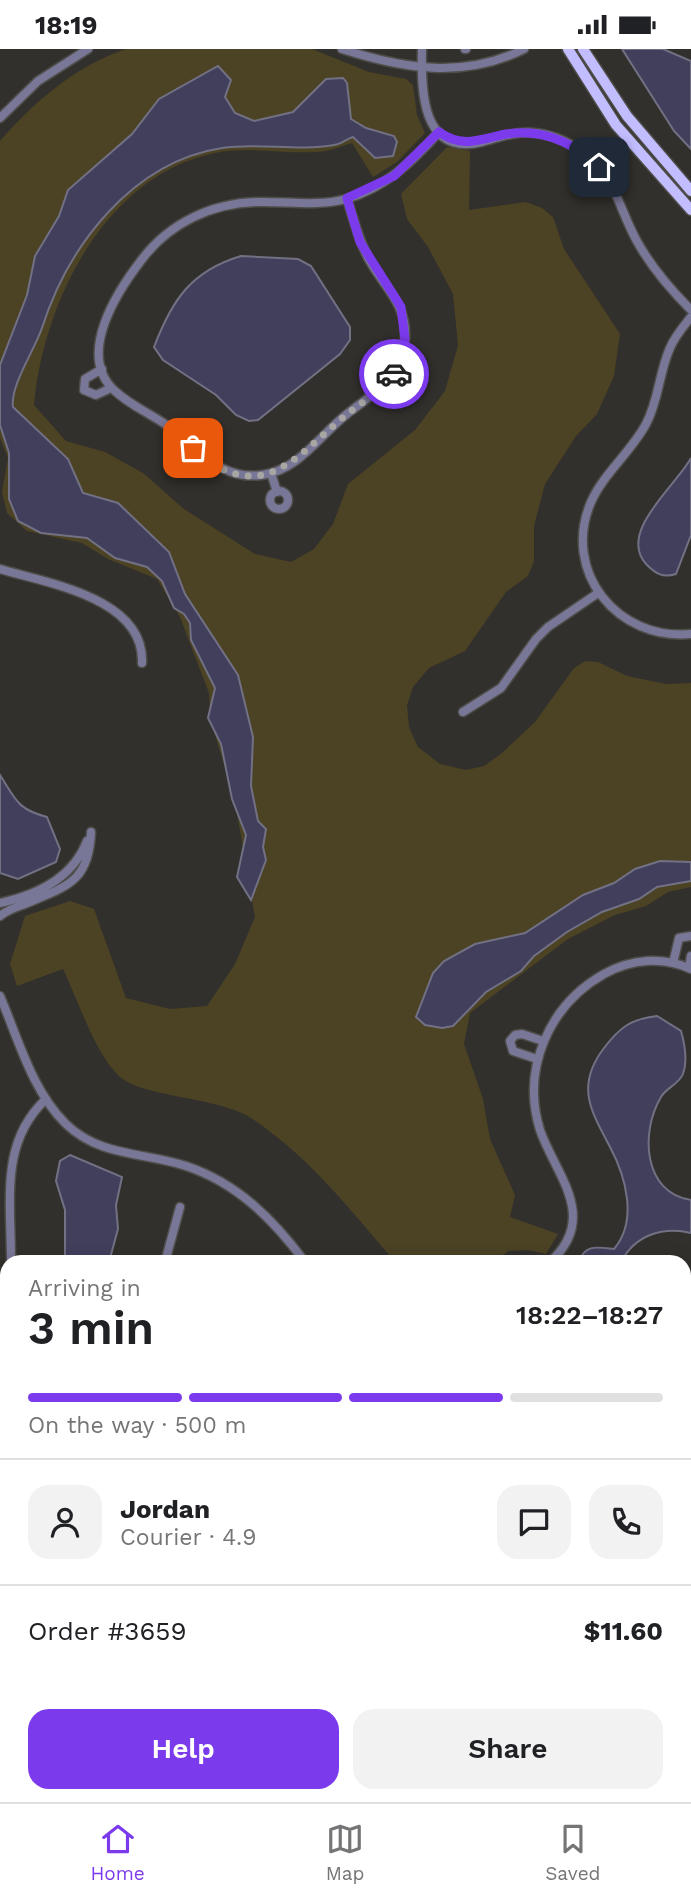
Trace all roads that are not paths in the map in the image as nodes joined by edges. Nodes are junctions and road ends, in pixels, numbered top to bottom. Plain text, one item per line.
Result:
1 (88, 49) edge
2 (342, 49) edge
3 (422, 49) edge
4 (524, 49) edge
5 (568, 49) edge
6 (583, 49) edge
7 (421, 68) junction
8 (0, 118) edge
9 (439, 132) junction
10 (691, 191) edge
11 (347, 198) junction
12 (691, 210) edge
13 (691, 310) edge
14 (691, 317) edge
15 (102, 369) junction
16 (111, 387) junction
17 (271, 473) junction
18 (277, 492) dead end
19 (0, 569) edge
20 (598, 593) junction
21 (691, 634) edge
22 (142, 663) dead end
23 (463, 712) dead end
24 (0, 903) edge
25 (0, 916) edge
26 (691, 936) edge
27 (691, 956) edge
28 (673, 963) junction
29 (690, 969) edge
30 (0, 996) edge
31 (543, 1041) junction
32 (537, 1059) junction
33 (45, 1100) junction
34 (180, 1207) dead end
35 (10, 1255) edge
36 (167, 1255) edge
37 (299, 1255) edge
38 (556, 1255) edge

1 - 8 street
2 - 7 street
3 - 7 street
4 - 7 street
5 - 12 main road
6 - 10 main road
7 - 9 street
9 - 11 street
9 - 13 street
11 - 15 street
11 - 17 street
14 - 20 street
15 - 16 street
15 - 16 street
16 - 17 street
17 - 18 street
19 - 22 street
20 - 21 street
20 - 23 street
24 - 25 street
26 - 28 street
27 - 29 street
28 - 29 street
28 - 31 street
30 - 33 street
31 - 32 street
31 - 32 street
32 - 38 street
33 - 35 street
33 - 37 street
34 - 36 street

